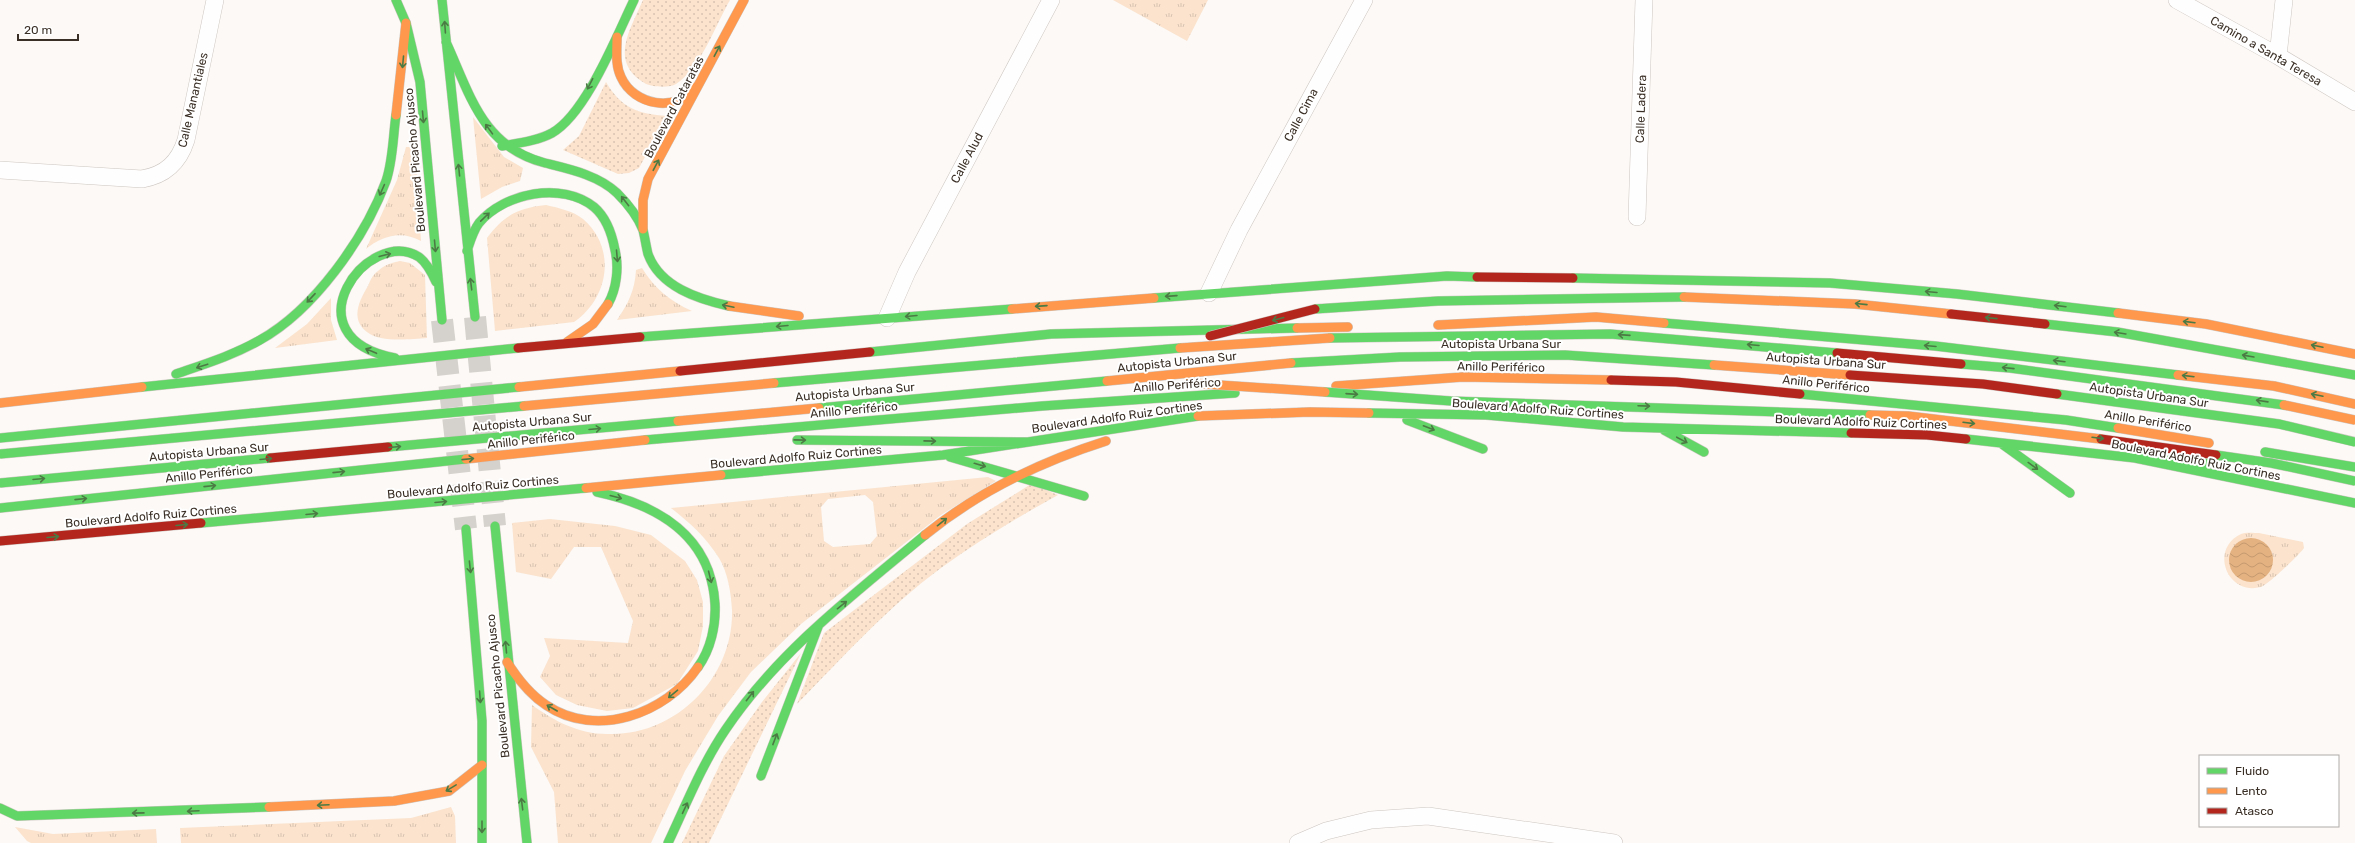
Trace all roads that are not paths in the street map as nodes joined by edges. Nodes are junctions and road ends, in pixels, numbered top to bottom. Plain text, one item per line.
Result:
1 (215, 0) edge
2 (396, 0) edge
3 (442, 0) edge
4 (634, 0) edge
5 (744, 0) edge
6 (1051, 0) edge
7 (1364, 0) edge
8 (1644, 0) edge
9 (2177, 0) edge
10 (2284, 0) edge
11 (406, 23) junction
12 (617, 32) junction
13 (446, 42) junction
14 (2278, 56) junction
15 (703, 77) junction
16 (2355, 102) edge
17 (502, 146) junction
18 (0, 170) edge
19 (1637, 217) dead end
20 (643, 230) junction
21 (467, 251) junction
22 (438, 285) junction
23 (1209, 293) junction
24 (475, 317) tunnel mouth
25 (887, 318) junction
26 (442, 320) tunnel mouth
27 (836, 321) junction
28 (1431, 325) dead end
29 (1360, 327) dead end
30 (564, 343) junction
31 (1158, 350) junction
32 (2355, 354) edge
33 (422, 360) junction
34 (2355, 375) edge
35 (1132, 379) junction
36 (136, 387) junction
37 (0, 403) edge
38 (2355, 404) edge
39 (1392, 414) junction
40 (1194, 416) junction
41 (2355, 420) edge
42 (1659, 428) junction
43 (0, 438) edge
44 (664, 438) junction
45 (766, 439) dead end
46 (790, 440) dead end
47 (1028, 442) junction
48 (2355, 442) edge
49 (2002, 443) junction
50 (2222, 445) dead end
51 (1483, 449) dead end
52 (2253, 450) dead end
53 (1704, 452) dead end
54 (0, 454) edge
55 (943, 455) junction
56 (2135, 458) junction
57 (2355, 466) edge
58 (2355, 474) edge
59 (1017, 476) junction
60 (2355, 481) edge
61 (0, 483) edge
62 (578, 489) junction
63 (2070, 493) dead end
64 (1084, 496) dead end
65 (2355, 503) edge
66 (0, 508) edge
67 (495, 526) tunnel mouth
68 (466, 529) tunnel mouth
69 (38, 539) junction
70 (0, 541) edge
71 (0, 552) edge
72 (819, 624) junction
73 (507, 662) junction
74 (482, 765) junction
75 (761, 776) dead end
76 (0, 808) edge
77 (1594, 841) edge
78 (482, 843) edge
79 (527, 843) edge
80 (668, 843) edge
81 (1298, 843) edge
82 (1614, 843) edge

1 - 18 street, Calle Manantiales
2 - 11 main road, Boulevard Picacho Ajusco
13 -> 3 main road
4 - 12 main road
15 -> 5 main road, Boulevard Cataratas
6 - 25 street, Calle Alud
7 - 23 street, Calle Cima
8 - 19 street, Calle Ladera
9 - 14 street, Camino a Santa Teresa
10 - 14 street
11 -> 22 main road, Boulevard Picacho Ajusco
11 -> 36 main road
12 - 15 main road
12 -> 17 main road
17 -> 13 main road
21 -> 13 main road
14 - 16 street, Camino a Santa Teresa
20 -> 15 main road, Boulevard Cataratas
20 -> 17 main road
27 -> 20 main road
24 -> 21 main road
21 -> 30 main road
22 - 26 main road, Boulevard Picacho Ajusco
33 -> 22 main road
23 -> 25 main road
32 -> 23 main road
25 - 27 main road
27 -> 30 main road
38 -> 28 main road
29 - 43 main road
30 - 33 main road
34 -> 31 main road, bridge
41 -> 31 main road, Autopista Urbana Sur, bridge
31 - 54 main road, Autopista Urbana Sur, bridge
33 - 36 main road
35 - 48 main road, Autopista Urbana Sur, bridge
35 -> 60 main road, bridge
61 -> 35 main road, Autopista Urbana Sur, bridge
36 - 37 main road
39 - 40 main road, Boulevard Adolfo Ruiz Cortines
39 - 42 main road, Boulevard Adolfo Ruiz Cortines
39 -> 51 main road
40 - 47 main road, Boulevard Adolfo Ruiz Cortines
40 - 59 main road
42 - 49 main road, Boulevard Adolfo Ruiz Cortines
42 -> 53 main road
44 - 45 main road
44 - 50 main road, Anillo Periférico
66 -> 44 main road, Anillo Periférico
46 -> 47 main road
47 - 55 main road, Boulevard Adolfo Ruiz Cortines
49 - 56 main road, Boulevard Adolfo Ruiz Cortines
49 -> 63 main road
52 - 57 main road
55 -> 59 main road
55 - 62 main road, Boulevard Adolfo Ruiz Cortines
56 - 58 main road
56 - 65 main road, Boulevard Adolfo Ruiz Cortines
59 - 64 main road
72 -> 59 main road
69 -> 62 main road, Boulevard Adolfo Ruiz Cortines
62 -> 73 main road
73 -> 67 main road, Boulevard Picacho Ajusco
68 -> 74 main road, Boulevard Picacho Ajusco
69 - 70 main road, Boulevard Adolfo Ruiz Cortines
69 - 71 main road
75 -> 72 main road
80 -> 72 main road
79 -> 73 main road, Boulevard Picacho Ajusco
74 -> 76 main road
74 -> 78 main road, Boulevard Picacho Ajusco
77 - 81 street
77 - 82 street

